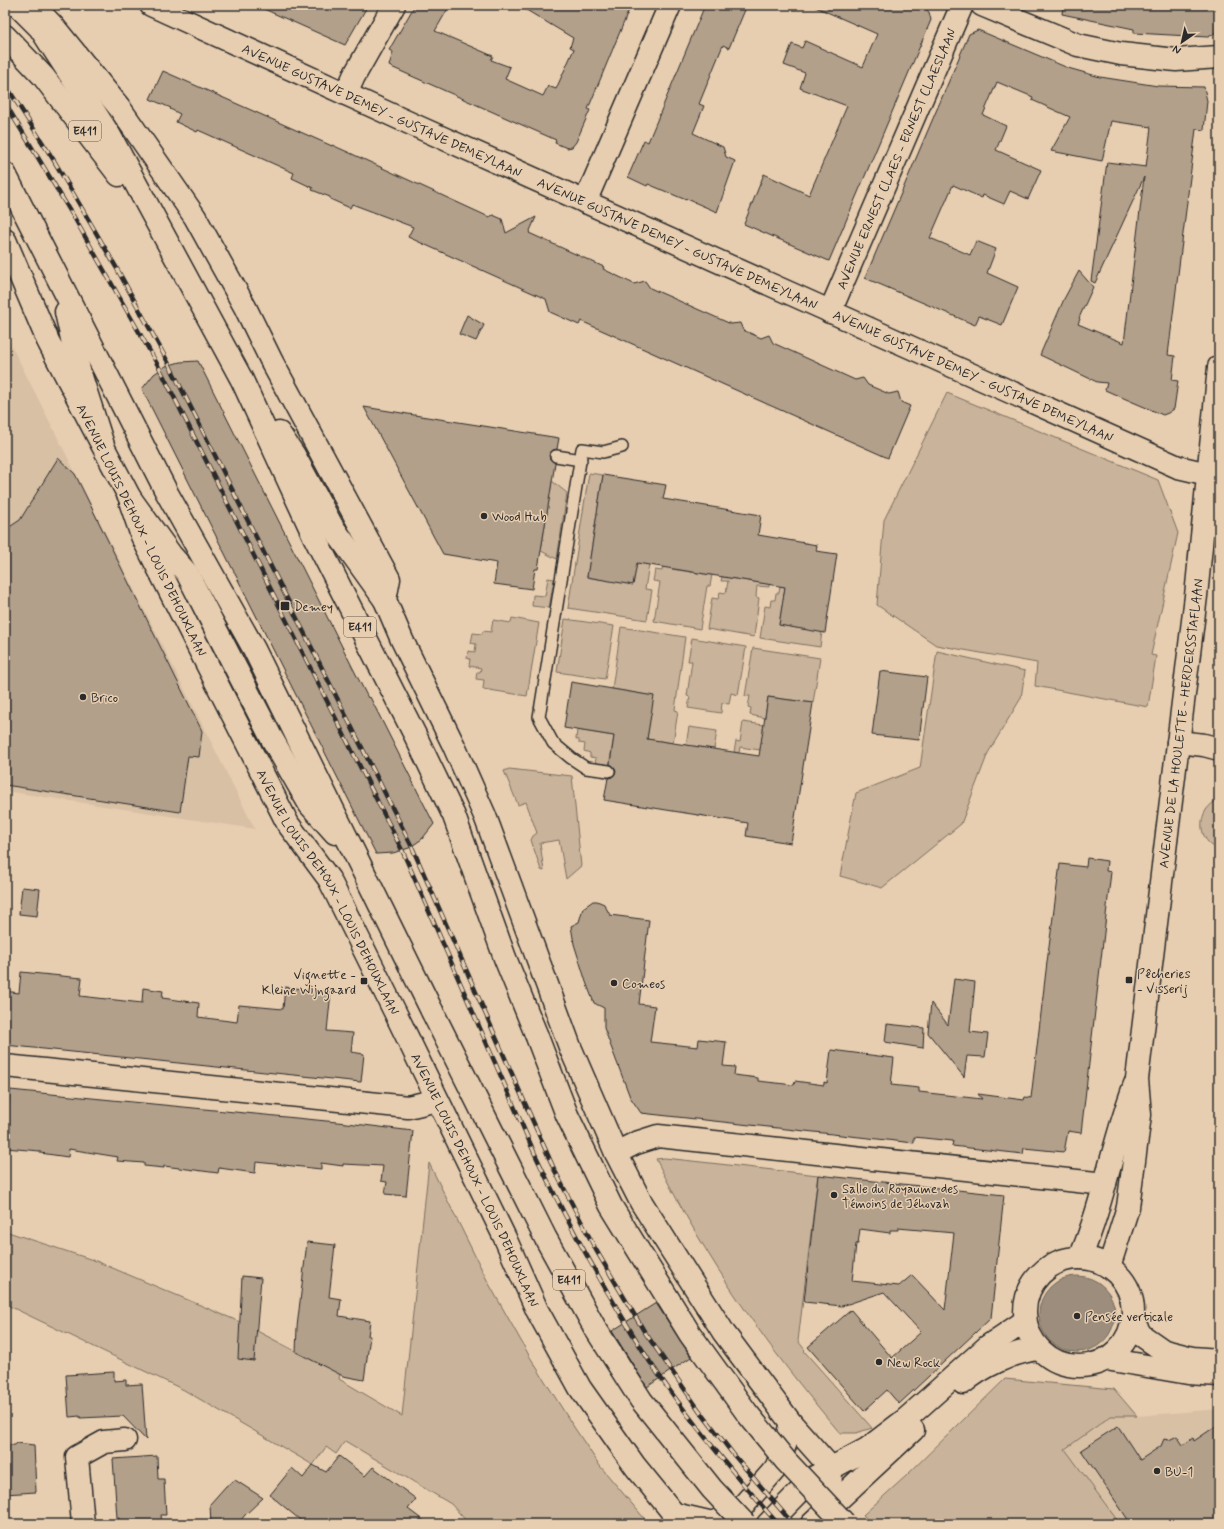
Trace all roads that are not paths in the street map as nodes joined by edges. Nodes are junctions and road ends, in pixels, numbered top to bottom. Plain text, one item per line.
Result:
1 (17, 5) edge
2 (33, 5) edge
3 (394, 5) edge
4 (670, 5) edge
5 (962, 5) edge
6 (982, 5) edge
7 (159, 6) edge
8 (5, 36) edge
9 (1219, 58) edge
10 (346, 94) junction
11 (5, 174) edge
12 (585, 202) junction
13 (161, 230) junction
14 (5, 240) edge
15 (57, 278) junction
16 (830, 312) junction
17 (1219, 367) edge
18 (242, 380) junction
19 (103, 445) junction
20 (622, 447) dead end
21 (556, 456) dead end
22 (581, 460) junction
23 (1208, 474) junction
24 (130, 498) junction
25 (1211, 532) edge
26 (385, 600) junction
27 (1178, 742) junction
28 (1219, 749) edge
29 (609, 771) dead end
30 (354, 855) junction
31 (5, 1066) edge
32 (1137, 1079) junction
33 (437, 1100) junction
34 (616, 1153) junction
35 (1104, 1184) junction
36 (1080, 1258) junction
37 (1109, 1267) junction
38 (1132, 1320) junction
39 (1025, 1321) junction
40 (1039, 1349) junction
41 (1106, 1359) junction
42 (1219, 1360) edge
43 (1219, 1375) edge
44 (791, 1423) junction
45 (125, 1440) dead end
46 (831, 1468) junction
47 (830, 1506) junction
48 (679, 1519) edge
49 (83, 1524) edge
50 (745, 1524) edge
51 (768, 1524) edge
52 (812, 1524) edge
53 (845, 1524) edge

1 - 13 main road
2 - 26 main road
3 - 10 main road
4 - 12 main road
5 - 16 main road, AVENUE ERNEST CLAES - ERNEST CLAESLAAN
6 - 9 main road
7 - 10 main road, AVENUE GUSTAVE DEMEY - GUSTAVE DEMEYLAAN
8 - 13 main road, E411
10 - 12 main road, AVENUE GUSTAVE DEMEY - GUSTAVE DEMEYLAAN
11 - 15 main road, E411
12 - 16 main road, AVENUE GUSTAVE DEMEY - GUSTAVE DEMEYLAAN
13 - 18 main road, E411
14 - 19 main road, AVENUE LOUIS DEHOUX - LOUIS DEHOUXLAAN
15 - 19 main road
15 - 30 main road, E411
16 - 23 main road, AVENUE GUSTAVE DEMEY - GUSTAVE DEMEYLAAN
17 - 23 main road, AVENUE DE LA HOULETTE - HERDERSSTAFLAAN
18 - 26 main road
18 - 53 main road, E411, bridge
19 - 24 main road, AVENUE LOUIS DEHOUX - LOUIS DEHOUXLAAN
20 - 22 lane
21 - 22 lane
22 - 29 lane
23 - 25 main road, AVENUE DE LA HOULETTE - HERDERSSTAFLAAN
24 - 30 main road
24 - 33 main road, AVENUE LOUIS DEHOUX - LOUIS DEHOUXLAAN
25 - 27 main road, AVENUE DE LA HOULETTE - HERDERSSTAFLAAN
26 - 34 main road
27 - 28 main road
27 - 32 main road, AVENUE DE LA HOULETTE - HERDERSSTAFLAAN
30 - 50 main road, E411, bridge
31 - 33 main road
32 - 35 main road, AVENUE DE LA HOULETTE - HERDERSSTAFLAAN
32 - 37 main road, AVENUE DE LA HOULETTE - HERDERSSTAFLAAN
33 - 48 main road, AVENUE LOUIS DEHOUX - LOUIS DEHOUXLAAN
34 - 35 main road
34 - 44 main road
35 - 36 main road, AVENUE DE LA HOULETTE - HERDERSSTAFLAAN
36 - 37 main road
36 - 39 main road
37 - 38 main road
38 - 41 main road
38 - 42 main road
39 - 40 main road
39 - 46 main road
40 - 41 main road
40 - 47 main road
41 - 43 main road
44 - 46 main road
44 - 48 main road
45 - 49 main road
46 - 47 main road
46 - 51 main road
47 - 52 main road

